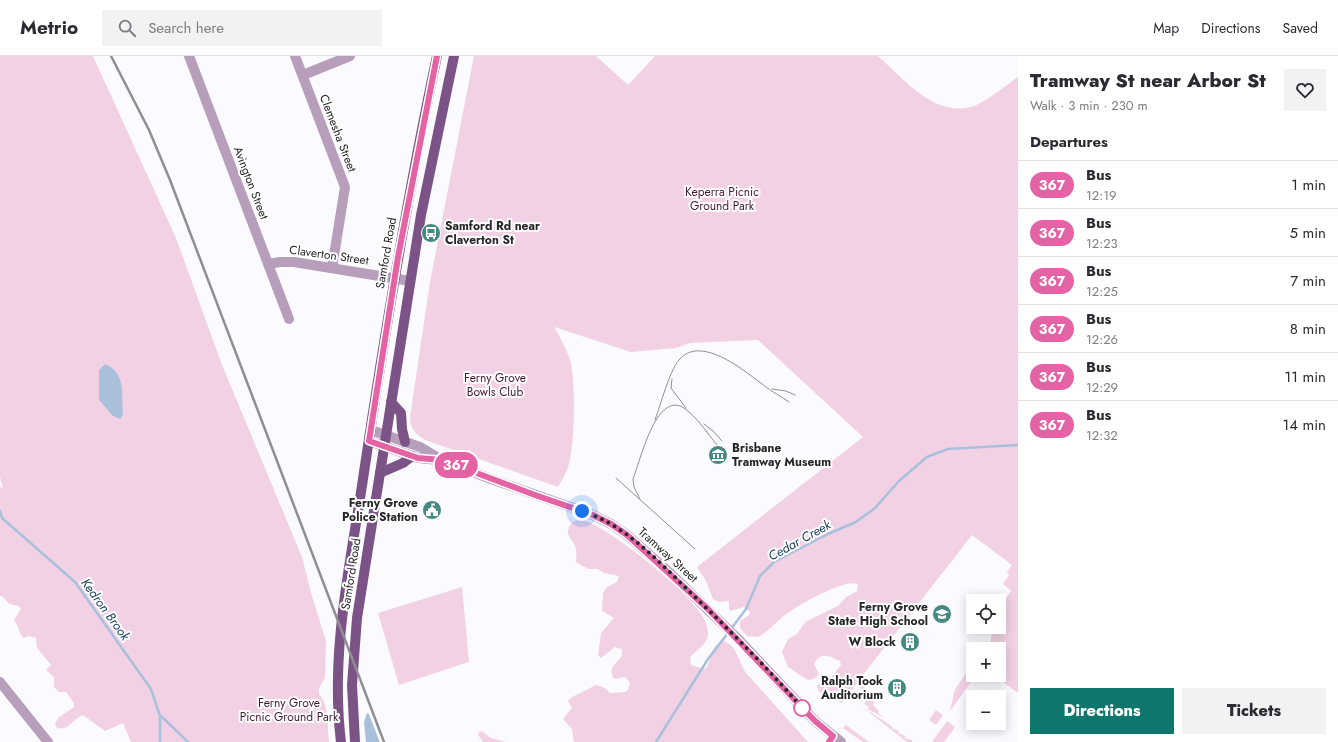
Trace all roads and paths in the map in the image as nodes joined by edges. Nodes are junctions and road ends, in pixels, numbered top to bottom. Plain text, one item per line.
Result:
1 (189, 56) edge
2 (295, 56) edge
3 (350, 56) edge
4 (437, 56) edge
5 (454, 56) edge
6 (303, 75) junction
7 (268, 264) junction
8 (332, 268) junction
9 (395, 278) junction
10 (410, 281) junction
11 (289, 319) dead end
12 (391, 402) junction
13 (371, 430) junction
14 (386, 435) junction
15 (369, 441) junction
16 (406, 442) junction
17 (384, 446) junction
18 (412, 456) junction
19 (442, 460) junction
20 (380, 473) junction
21 (0, 682) edge
22 (835, 740) edge
23 (48, 742) edge
24 (341, 742) edge
25 (355, 742) edge

1 - 7 street, Avington Street
2 - 6 street, Clemesha Street
3 - 6 street
4 - 9 main road, Samford Road
5 - 10 main road, Samford Road
6 - 8 street, Clemesha Street
7 - 8 street, Claverton Street
7 - 11 street, Avington Street
8 - 9 street, Claverton Street
9 - 10 street, Claverton Street
9 - 13 main road, Samford Road
10 - 12 main road, Samford Road
12 - 14 main road, Samford Road
12 - 16 main road
13 - 14 street, Tramway Street
13 - 15 main road, Samford Road
14 - 16 street, Tramway Street
14 - 17 main road, Samford Road
15 - 17 street, Tramway Street
15 - 24 main road, Samford Road
16 - 19 street, Tramway Street
17 - 18 street, Tramway Street
17 - 20 main road, Samford Road
18 - 19 street, Tramway Street
18 - 20 main road
19 - 22 street, Tramway Street
20 - 25 main road, Samford Road
21 - 23 street

